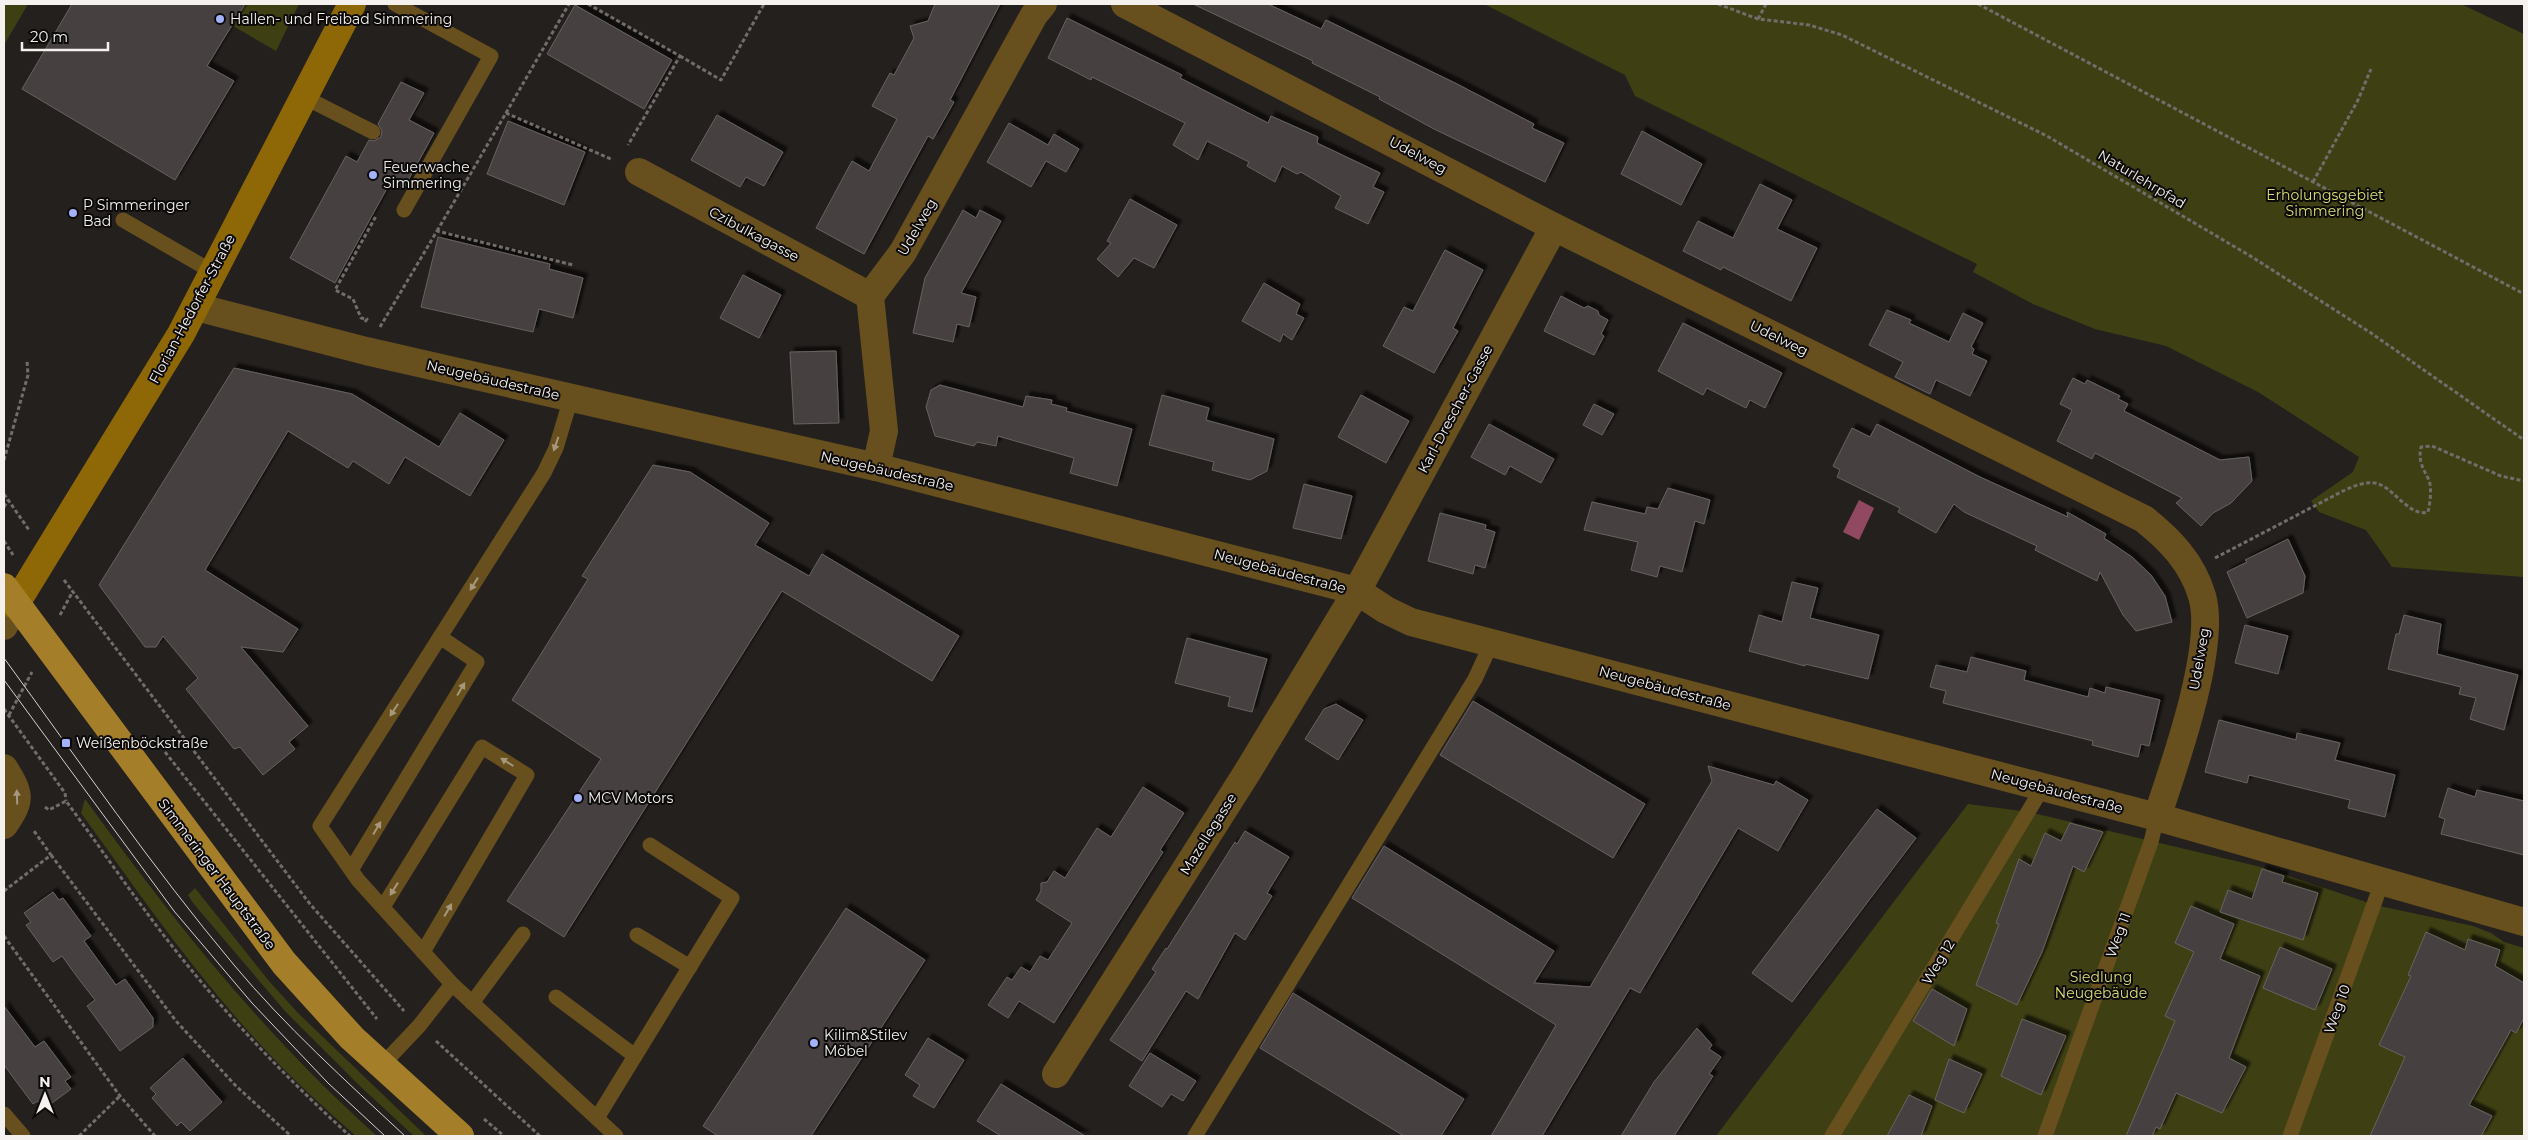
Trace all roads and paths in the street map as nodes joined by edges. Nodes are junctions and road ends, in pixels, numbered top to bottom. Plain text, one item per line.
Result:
1 (352, 4) edge
2 (395, 4) edge
3 (569, 4) edge
4 (588, 4) edge
5 (764, 4) edge
6 (1043, 4) edge
7 (1125, 4) edge
8 (1718, 4) edge
9 (1766, 4) edge
10 (1978, 4) edge
11 (1758, 20) junction
12 (680, 56) junction
13 (2371, 69) dead end
14 (304, 97) junction
15 (506, 113) junction
16 (374, 132) dead end
17 (628, 167) junction
18 (2313, 182) junction
19 (404, 210) dead end
20 (376, 216) dead end
21 (122, 220) dead end
22 (1554, 227) junction
23 (436, 231) junction
24 (573, 265) dead end
25 (213, 272) junction
26 (2524, 294) edge
27 (870, 296) junction
28 (196, 307) junction
29 (358, 349) junction
30 (27, 361) dead end
31 (571, 398) junction
32 (2524, 440) edge
33 (4, 460) edge
34 (876, 467) junction
35 (2524, 480) edge
36 (4, 494) edge
37 (8, 500) junction
38 (4, 508) edge
39 (47, 557) junction
40 (2192, 570) junction
41 (31, 582) junction
42 (1357, 591) junction
43 (8, 606) edge
44 (63, 622) dead end
45 (440, 637) junction
46 (1492, 642) junction
47 (4, 709) edge
48 (159, 744) dead end
49 (10, 778) edge
50 (2043, 787) junction
51 (66, 801) junction
52 (2157, 817) junction
53 (4, 825) edge
54 (39, 838) dead end
55 (650, 845) dead end
56 (51, 855) junction
57 (351, 870) junction
58 (2382, 882) junction
59 (4, 891) edge
60 (382, 907) junction
61 (2524, 922) edge
62 (523, 934) dead end
63 (637, 935) dead end
64 (4, 936) edge
65 (423, 952) junction
66 (690, 967) junction
67 (452, 984) junction
68 (556, 997) dead end
69 (472, 1003) junction
70 (419, 1026) junction
71 (401, 1045) junction
72 (635, 1056) junction
73 (382, 1065) junction
74 (1056, 1074) dead end
75 (120, 1096) junction
76 (4, 1114) edge
77 (482, 1117) dead end
78 (597, 1118) junction
79 (23, 1136) edge
80 (79, 1136) edge
81 (155, 1136) edge
82 (291, 1136) edge
83 (350, 1136) edge
84 (460, 1136) edge
85 (504, 1136) edge
86 (540, 1136) edge
87 (616, 1136) edge
88 (1195, 1136) edge
89 (1832, 1136) edge
90 (2045, 1136) edge
91 (2290, 1136) edge

1 - 14 main road, Florian-Hedorfer-Straße
2 - 19 lane
3 - 15 path
4 - 12 path
5 - 12 path
6 - 27 street, Udelweg
7 - 22 street, Udelweg
8 - 11 path, Naturlehrpfad
9 - 11 path
10 - 18 path
11 - 32 path, Naturlehrpfad
12 - 17 path
13 - 18 path
14 - 16 lane
14 - 25 main road, Florian-Hedorfer-Straße
15 - 17 path
15 - 23 path
17 - 27 street, Czibulkagasse
18 - 26 path
20 - 29 path
21 - 25 lane
22 - 40 street, Udelweg
22 - 42 street, Karl-Drescher-Gasse
23 - 24 path
23 - 29 path
25 - 28 main road, Florian-Hedorfer-Straße
27 - 34 street
28 - 29 street, Neugebäudestraße
28 - 39 main road, Florian-Hedorfer-Straße
29 - 31 street, Neugebäudestraße
30 - 33 path
31 - 34 street, Neugebäudestraße
31 -> 45 lane
34 - 42 street, Neugebäudestraße
35 - 40 path
36 - 37 path
37 - 38 path
37 - 39 path
39 - 41 main road, Florian-Hedorfer-Straße
39 - 70 path
40 - 52 street, Udelweg
41 - 43 main road, Florian-Hedorfer-Straße
41 - 44 path
42 - 46 street, Neugebäudestraße
42 - 74 street, Mazellegasse
43 - 73 main road, Simmeringer Hauptstraße
45 -> 57 lane
57 -> 45 lane
46 - 50 street, Neugebäudestraße
46 - 88 lane
47 - 51 path
48 - 71 path
49 - 51 path
53 -> 49 street
50 - 52 street, Neugebäudestraße
50 - 89 lane, Weg 12
51 - 83 path
52 - 58 street, Neugebäudestraße
52 - 90 lane, Weg 11
54 - 56 path
55 - 66 lane
56 - 59 path
56 - 82 path
57 - 60 lane
58 - 61 street, Neugebäudestraße
58 - 91 lane, Weg 10
60 - 65 lane
65 -> 60 lane
62 - 69 lane
63 - 66 lane
64 - 75 path
65 - 67 lane
66 - 72 lane
67 - 69 lane
67 - 70 lane
68 - 72 lane
69 - 78 lane
70 - 71 lane
70 - 86 path
71 - 73 lane
72 - 78 lane
73 - 84 main road, Simmeringer Hauptstraße
75 - 80 path
75 - 81 path
76 - 79 lane
77 - 85 path
78 - 87 lane

